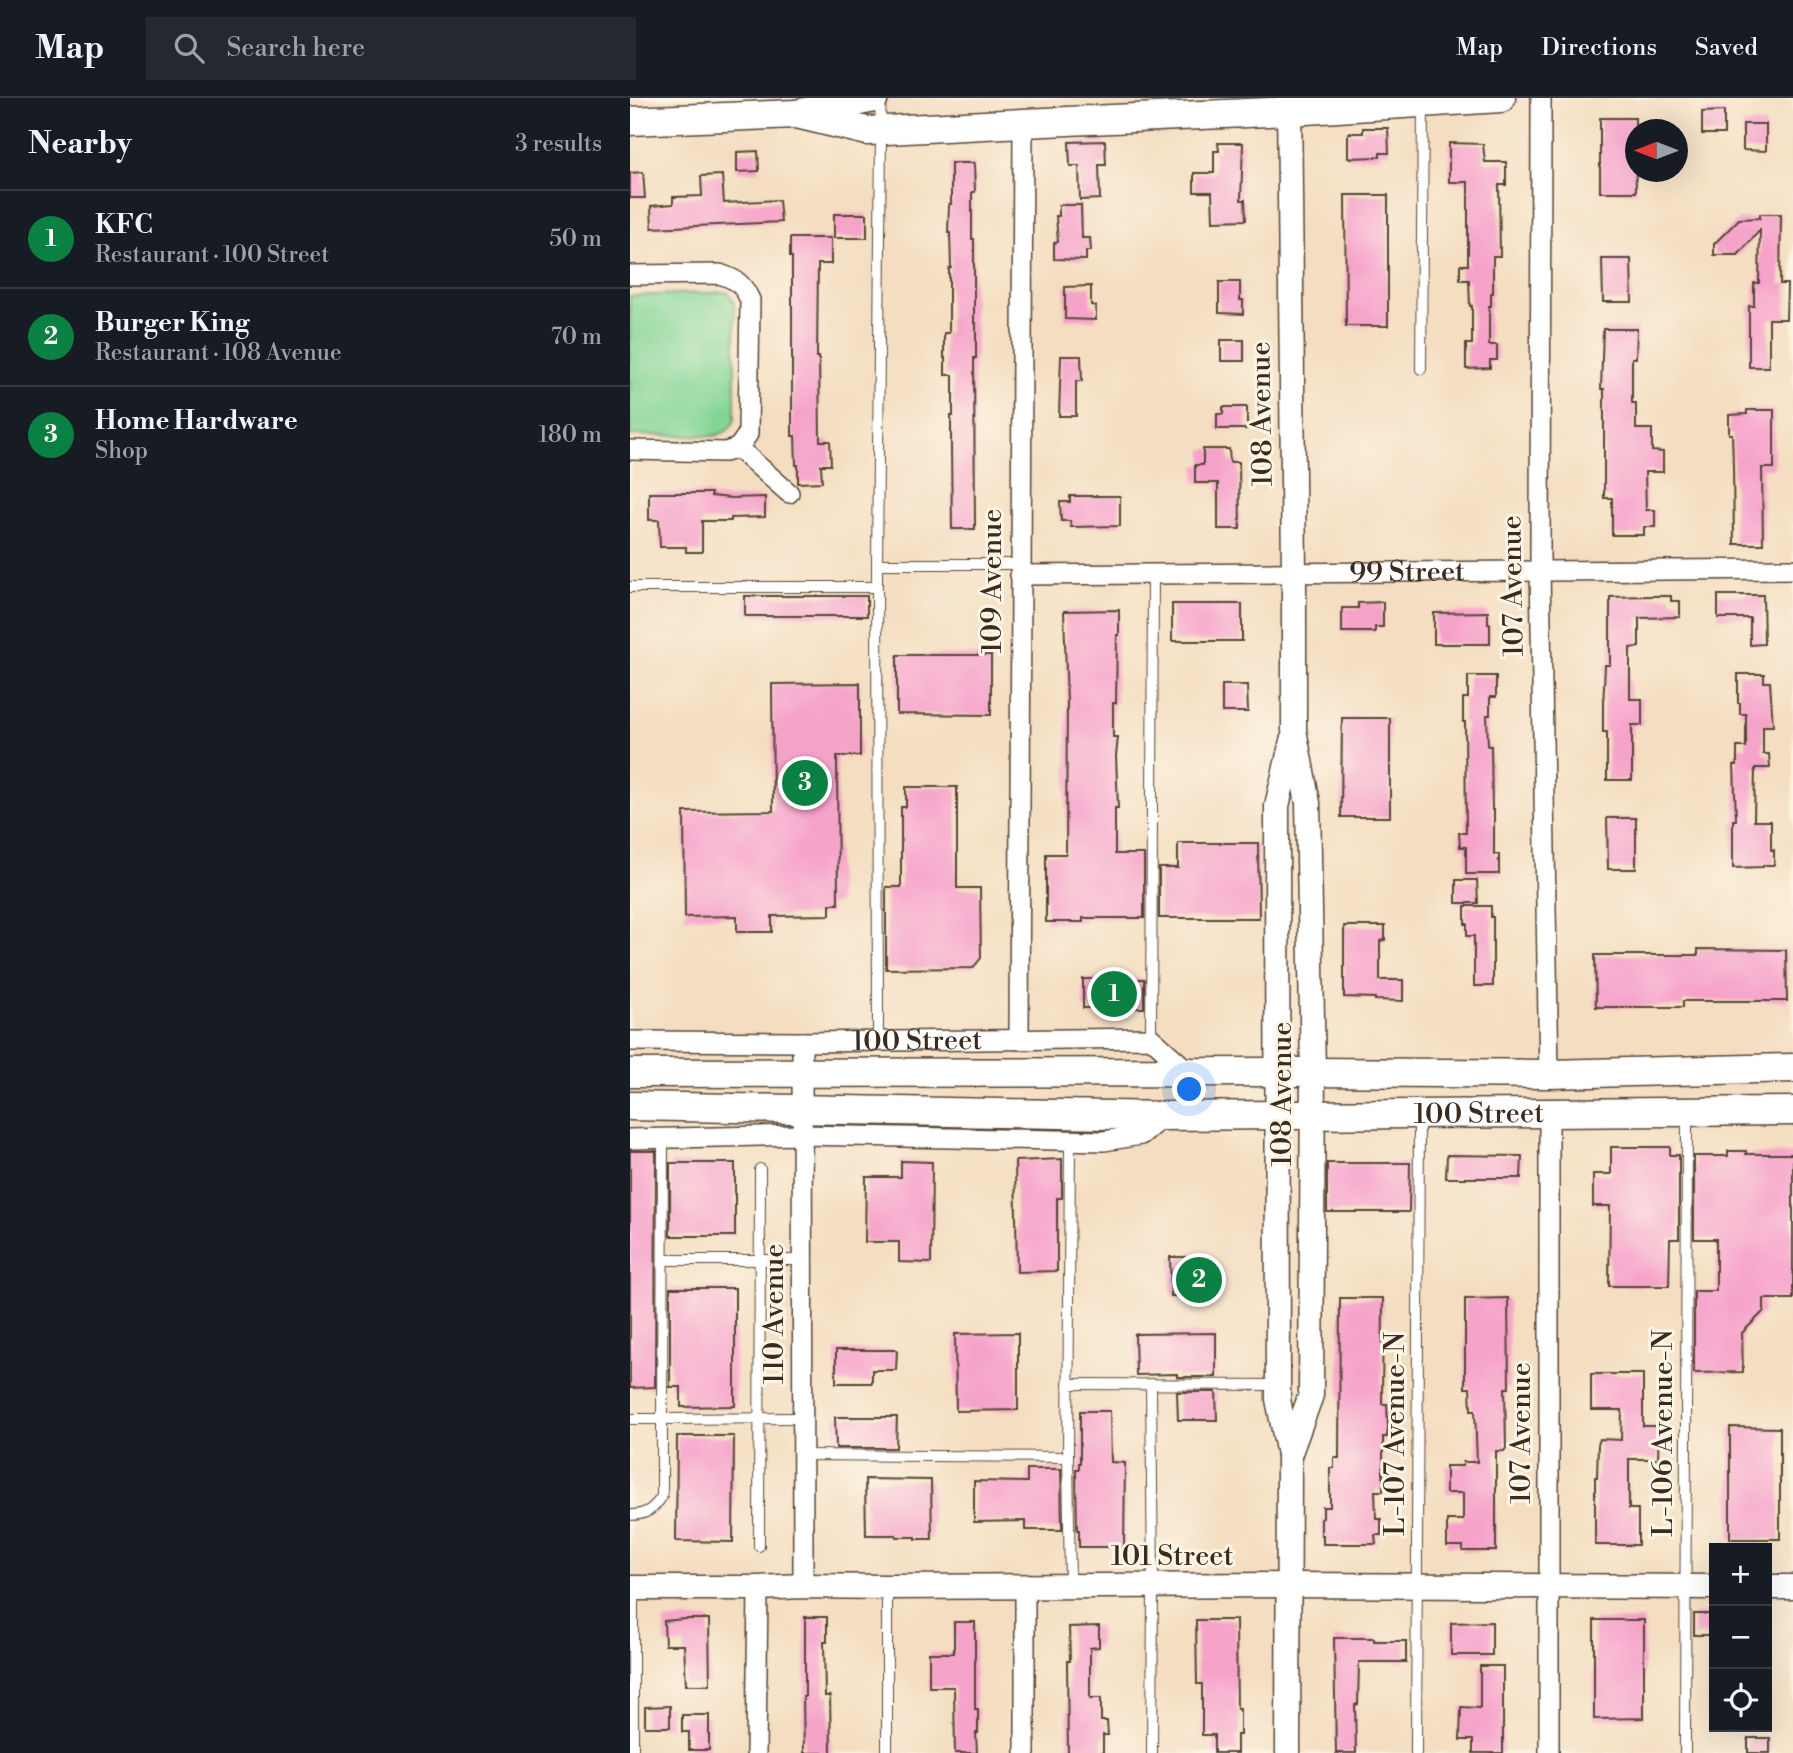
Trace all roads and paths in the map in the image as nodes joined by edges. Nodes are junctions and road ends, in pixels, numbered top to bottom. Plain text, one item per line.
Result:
1 (874, 98) edge
2 (880, 98) edge
3 (1501, 98) edge
4 (1541, 98) edge
5 (1423, 103) junction
6 (1289, 105) edge
7 (796, 114) junction
8 (630, 121) edge
9 (1023, 123) junction
10 (881, 131) junction
11 (630, 275) edge
12 (1421, 369) dead end
13 (738, 448) junction
14 (630, 450) edge
15 (789, 493) dead end
16 (877, 564) junction
17 (1020, 569) junction
18 (1793, 569) edge
19 (1540, 570) junction
20 (1294, 573) junction
21 (1153, 574) junction
22 (630, 587) edge
23 (877, 587) junction
24 (1294, 730) junction
25 (1150, 1038) junction
26 (1019, 1040) junction
27 (630, 1041) edge
28 (878, 1041) junction
29 (802, 1042) junction
30 (1791, 1067) edge
31 (1313, 1072) junction
32 (630, 1073) edge
33 (801, 1073) junction
34 (1190, 1073) junction
35 (1278, 1073) junction
36 (1549, 1074) junction
37 (630, 1106) edge
38 (1793, 1111) edge
39 (1687, 1112) junction
40 (1549, 1113) junction
41 (1313, 1114) junction
42 (1419, 1114) junction
43 (1278, 1115) junction
44 (1164, 1116) junction
45 (801, 1122) junction
46 (663, 1138) junction
47 (630, 1139) edge
48 (1070, 1141) junction
49 (760, 1169) dead end
50 (663, 1260) junction
51 (760, 1260) junction
52 (802, 1260) junction
53 (1068, 1384) junction
54 (1151, 1384) junction
55 (1278, 1385) junction
56 (760, 1418) junction
57 (803, 1418) junction
58 (630, 1419) edge
59 (662, 1419) junction
60 (803, 1455) junction
61 (1289, 1455) junction
62 (1068, 1457) junction
63 (630, 1515) edge
64 (759, 1546) dead end
65 (803, 1586) junction
66 (1025, 1586) junction
67 (1069, 1586) junction
68 (1153, 1586) junction
69 (1289, 1586) junction
70 (1417, 1586) junction
71 (1686, 1586) junction
72 (887, 1587) junction
73 (1549, 1587) junction
74 (1709, 1587) edge
75 (1772, 1587) edge
76 (1793, 1587) edge
77 (632, 1588) edge
78 (758, 1588) junction
79 (633, 1753) edge
80 (756, 1753) edge
81 (887, 1753) edge
82 (1025, 1753) edge
83 (1152, 1753) edge
84 (1288, 1753) edge
85 (1416, 1753) edge
86 (1549, 1753) edge
87 (1685, 1753) edge

1 - 7 main road
2 - 10 lane
3 - 5 main road
4 - 19 street, 107 Avenue
5 - 6 main road
5 - 12 lane
6 - 9 main road
6 - 20 street, 108 Avenue
7 - 8 main road
7 - 10 main road
9 - 10 main road
9 - 17 street, 109 Avenue
10 - 16 lane
11 - 13 street
13 - 14 street
13 - 15 street
16 - 17 lane
16 - 23 lane
17 - 21 street, 99 Street
17 - 26 street, 109 Avenue
18 - 19 street, 99 Street
19 - 20 street, 99 Street
19 - 36 street, 107 Avenue
20 - 21 street, 99 Street
20 - 24 street, 108 Avenue
21 - 25 lane
22 - 23 lane
23 - 28 lane
24 - 31 street, 108 Avenue
24 - 35 street, 108 Avenue
25 - 26 street, 100 Street
25 - 34 street
26 - 28 street, 100 Street
27 - 29 street, 100 Street
28 - 29 street, 100 Street
29 - 33 street, 110 Avenue
30 - 36 main road, 100 Street
31 - 35 main road, 100 Street
31 - 36 main road, 100 Street
31 - 41 street, 108 Avenue
32 - 33 main road, 100 Street
33 - 34 main road, 100 Street
33 - 45 street, 110 Avenue
34 - 35 main road, 100 Street
35 - 43 street, 108 Avenue
37 - 45 main road, 100 Street
38 - 39 main road, 100 Street
39 - 40 main road, 100 Street
39 - 71 lane, L-106 Avenue-N
40 - 42 main road, 100 Street
40 - 73 street, 107 Avenue
41 - 42 main road, 100 Street
41 - 43 main road, 100 Street
41 - 61 street, 108 Avenue
42 - 70 lane, L-107 Avenue-N
43 - 44 main road, 100 Street
43 - 55 street, 108 Avenue
44 - 45 main road, 100 Street
44 - 48 street, 100 Street
45 - 46 street, 100 Street
45 - 48 street, 100 Street
45 - 52 street, 110 Avenue
46 - 47 street, 100 Street
46 - 50 lane
48 - 53 lane
49 - 51 lane
50 - 51 lane
50 - 59 lane
51 - 52 lane
51 - 56 lane
52 - 57 street, 110 Avenue
53 - 54 lane
53 - 62 lane
54 - 55 lane
54 - 68 lane
55 - 61 street, 108 Avenue
56 - 57 lane
56 - 59 lane
56 - 64 lane
57 - 60 street, 110 Avenue
58 - 59 lane
59 - 63 lane
60 - 62 lane
60 - 65 street, 110 Avenue
61 - 69 street, 108 Avenue
62 - 67 lane
65 - 72 street, 101 Street
65 - 78 street, 101 Street
66 - 67 street, 101 Street
66 - 72 street, 101 Street
66 - 82 street
67 - 68 street, 101 Street
68 - 69 street, 101 Street
68 - 83 lane
69 - 70 street, 101 Street
69 - 84 street, 108 Avenue
70 - 73 street, 101 Street
70 - 85 lane, L-107 Avenue-N
71 - 73 street, 101 Street
71 - 74 street, 101 Street
71 - 87 lane, L-106 Avenue-N
72 - 81 lane
73 - 86 street, 107 Avenue
75 - 76 street
77 - 78 street, 101 Street
77 - 79 lane
78 - 80 street

